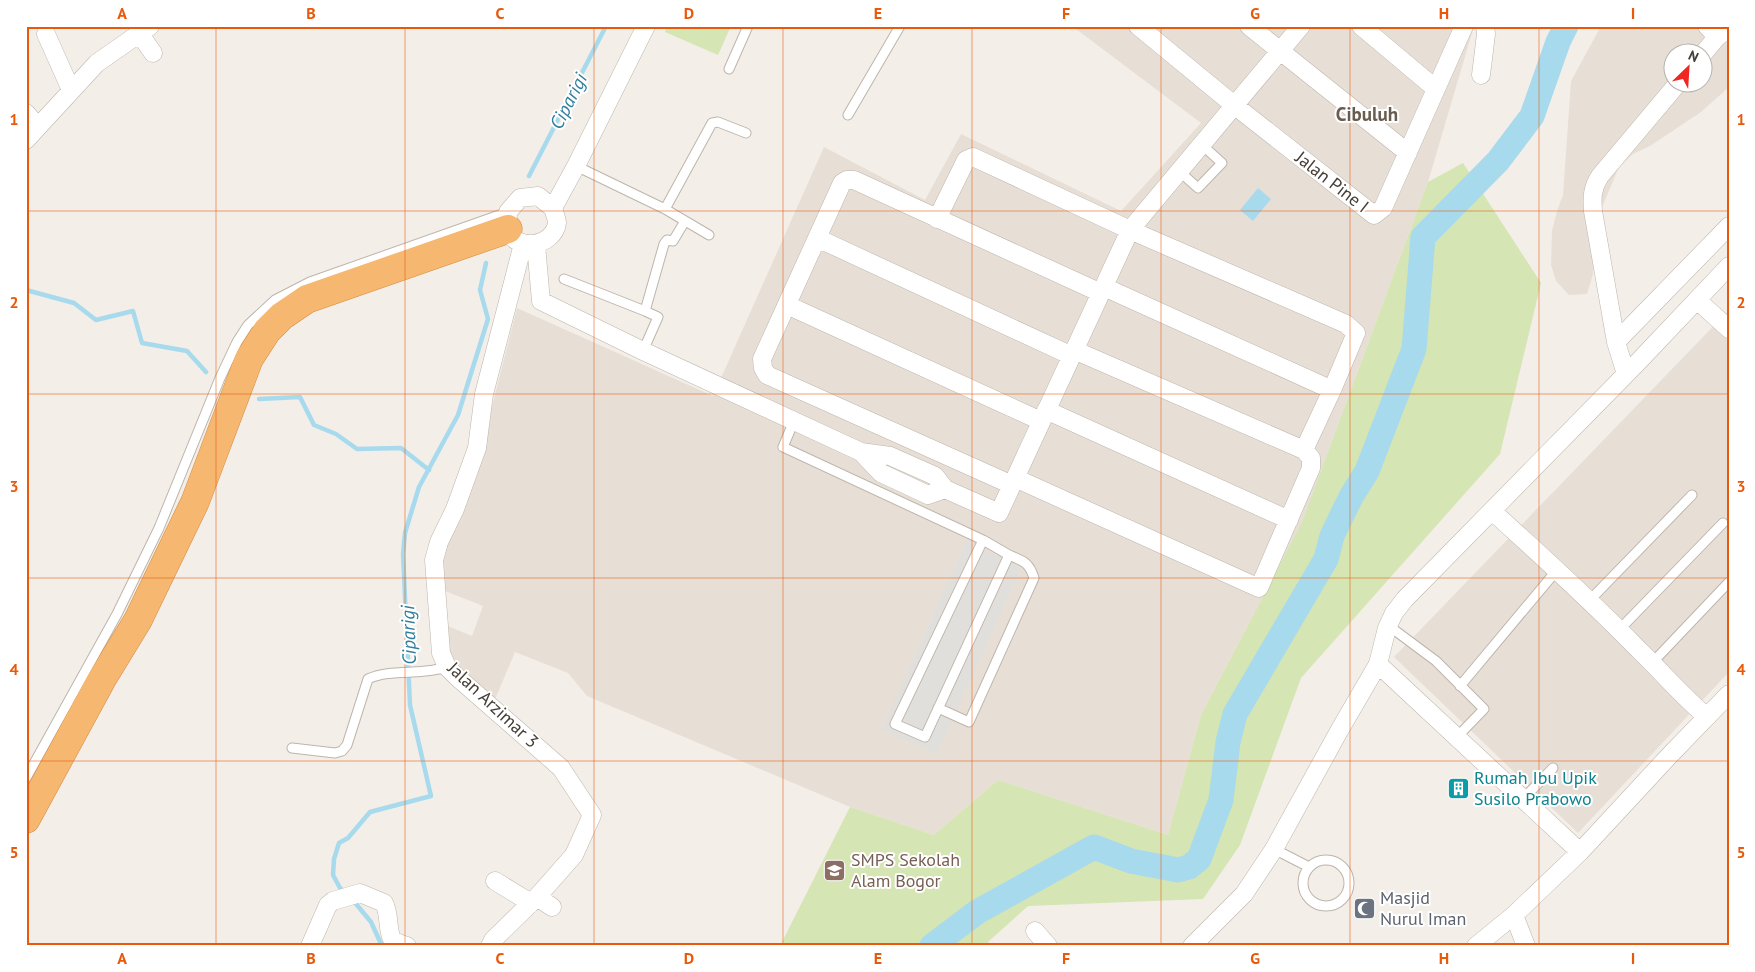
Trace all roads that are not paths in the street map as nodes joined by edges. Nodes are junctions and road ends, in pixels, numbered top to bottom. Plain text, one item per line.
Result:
1 (646, 26) edge
2 (748, 26) edge
3 (1138, 26) edge
4 (1249, 26) edge
5 (1301, 26) edge
6 (1361, 26) edge
7 (1464, 26) edge
8 (1486, 26) edge
9 (896, 28) edge
10 (145, 29) edge
11 (1718, 31) edge
12 (46, 34) dead end
13 (1711, 42) edge
14 (1279, 51) junction
15 (152, 53) dead end
16 (729, 69) dead end
17 (1481, 76) dead end
18 (1436, 89) junction
19 (72, 90) junction
20 (1671, 92) edge
21 (1234, 105) junction
22 (26, 113) edge
23 (848, 115) dead end
24 (38, 127) junction
25 (746, 133) dead end
26 (26, 140) edge
27 (1201, 144) junction
28 (1408, 153) junction
29 (576, 166) junction
30 (1179, 171) junction
31 (553, 208) junction
32 (665, 209) junction
33 (938, 219) junction
34 (685, 221) junction
35 (1729, 226) edge
36 (1130, 230) junction
37 (518, 233) junction
38 (709, 235) dead end
39 (817, 238) junction
40 (1729, 266) edge
41 (564, 279) dead end
42 (1102, 290) junction
43 (1663, 295) junction
44 (1697, 300) junction
45 (787, 305) junction
46 (646, 311) junction
47 (1684, 314) junction
48 (1729, 329) edge
49 (1616, 342) junction
50 (643, 351) junction
51 (1073, 353) junction
52 (1626, 374) junction
53 (1332, 390) junction
54 (1044, 416) junction
55 (794, 421) junction
56 (1304, 450) junction
57 (1013, 482) junction
58 (1692, 495) dead end
59 (1492, 511) junction
60 (1289, 520) junction
61 (1723, 524) dead end
62 (983, 540) junction
63 (1009, 555) junction
64 (1557, 570) junction
65 (1729, 582) edge
66 (1589, 601) junction
67 (1386, 628) junction
68 (1619, 630) junction
69 (1652, 663) junction
70 (1378, 664) junction
71 (447, 667) junction
72 (1460, 686) junction
73 (1729, 694) edge
74 (938, 708) junction
75 (1707, 717) junction
76 (1457, 736) junction
77 (292, 748) dead end
78 (1553, 768) dead end
79 (26, 778) edge
80 (1523, 799) junction
81 (26, 819) edge
82 (1274, 849) junction
83 (1580, 852) junction
84 (1309, 867) junction
85 (495, 881) dead end
86 (534, 900) junction
87 (552, 908) dead end
88 (1514, 915) junction
89 (1035, 931) dead end
90 (310, 946) edge
91 (407, 946) edge
92 (490, 946) edge
93 (1048, 946) edge
94 (1192, 946) edge
95 (1476, 946) edge
96 (1526, 946) edge

1 - 29 street
2 - 16 lane
3 - 21 street
4 - 14 street
5 - 14 street
6 - 18 street
7 - 18 street
8 - 17 street
9 - 23 lane
10 - 15 street
10 - 19 street
11 - 13 street
12 - 19 street
14 - 21 street
14 - 28 street
18 - 28 street
19 - 24 street
20 - 49 street
21 - 27 street
21 - 28 street, Jalan Pine I
22 - 24 street
24 - 26 street
25 - 32 lane
27 - 30 street
27 - 30 lane
29 - 31 street
29 - 32 lane
30 - 36 street
31 - 37 street
31 - 37 street
32 - 34 lane
33 - 36 street
33 - 39 street
33 - 42 street
34 - 38 lane
34 - 46 lane
35 - 43 street
36 - 42 street
36 - 53 street
37 - 50 street
37 - 71 street, Jalan Arzimar 3
37 - 79 lane
37 - 81 highway
39 - 45 street
39 - 51 street
40 - 44 street
41 - 46 lane
42 - 51 street
42 - 53 street
43 - 47 street
43 - 49 street
44 - 47 street
44 - 48 street
45 - 54 street
45 - 57 street
46 - 50 lane
47 - 52 street
49 - 52 street
50 - 55 street
51 - 54 street
51 - 56 street
52 - 59 street
53 - 56 street
54 - 57 street
54 - 60 street
55 - 57 street
55 - 62 lane
56 - 60 street
57 - 60 street
58 - 66 lane
59 - 64 street
59 - 67 street
61 - 68 lane
62 - 63 lane
62 - 74 lane
63 - 74 lane
63 - 74 lane
64 - 66 street
64 - 72 lane
65 - 69 lane
66 - 68 street
67 - 70 street
67 - 72 lane
68 - 69 street
69 - 75 street
70 - 76 street
70 - 82 street
71 - 77 lane
71 - 86 street, Jalan Arzimar 3
72 - 76 lane
73 - 75 street
75 - 83 street
76 - 80 street
78 - 80 lane
80 - 83 street
82 - 84 lane
82 - 94 street
83 - 88 street
84 - 84 lane
85 - 86 street
86 - 87 street
86 - 92 street, Jalan Arzimar 3
88 - 95 street
88 - 96 street
89 - 93 street
90 - 91 street

